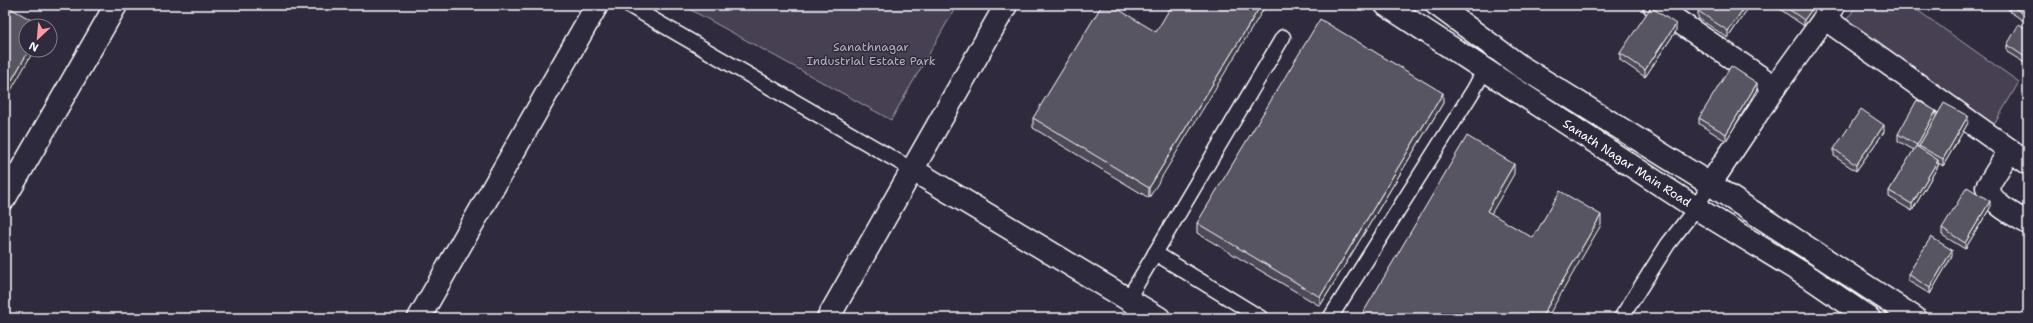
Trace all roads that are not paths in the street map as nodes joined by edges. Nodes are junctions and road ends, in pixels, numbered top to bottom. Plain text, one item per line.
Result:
1 (116, 5) edge
2 (597, 5) edge
3 (628, 5) edge
4 (1006, 5) edge
5 (1386, 5) edge
6 (1437, 5) edge
7 (1667, 8) edge
8 (1829, 12) edge
9 (1283, 37) dead end
10 (1484, 69) junction
11 (1775, 87) junction
12 (2010, 150) junction
13 (2028, 163) edge
14 (913, 170) junction
15 (1710, 184) junction
16 (5, 198) edge
17 (1696, 208) junction
18 (2028, 223) edge
19 (1155, 253) junction
20 (1128, 299) junction
21 (419, 318) edge
22 (828, 318) edge
23 (1160, 318) edge
24 (1261, 318) edge
25 (1330, 318) edge
26 (1621, 318) edge
27 (1869, 318) edge
28 (1915, 318) edge

1 - 16 street
2 - 21 street
3 - 14 lane
4 - 14 street
5 - 10 street, Sanath Nagar Main Road
6 - 15 street
7 - 11 street
8 - 11 street
8 - 12 street
9 - 19 lane
10 - 17 street, Sanath Nagar Main Road
10 - 25 lane
11 - 15 street
12 - 13 street
12 - 18 street
14 - 20 street
14 - 22 street
15 - 17 lane
15 - 28 street
17 - 26 lane
17 - 27 street, Sanath Nagar Main Road
19 - 20 lane
19 - 24 lane
20 - 23 street

